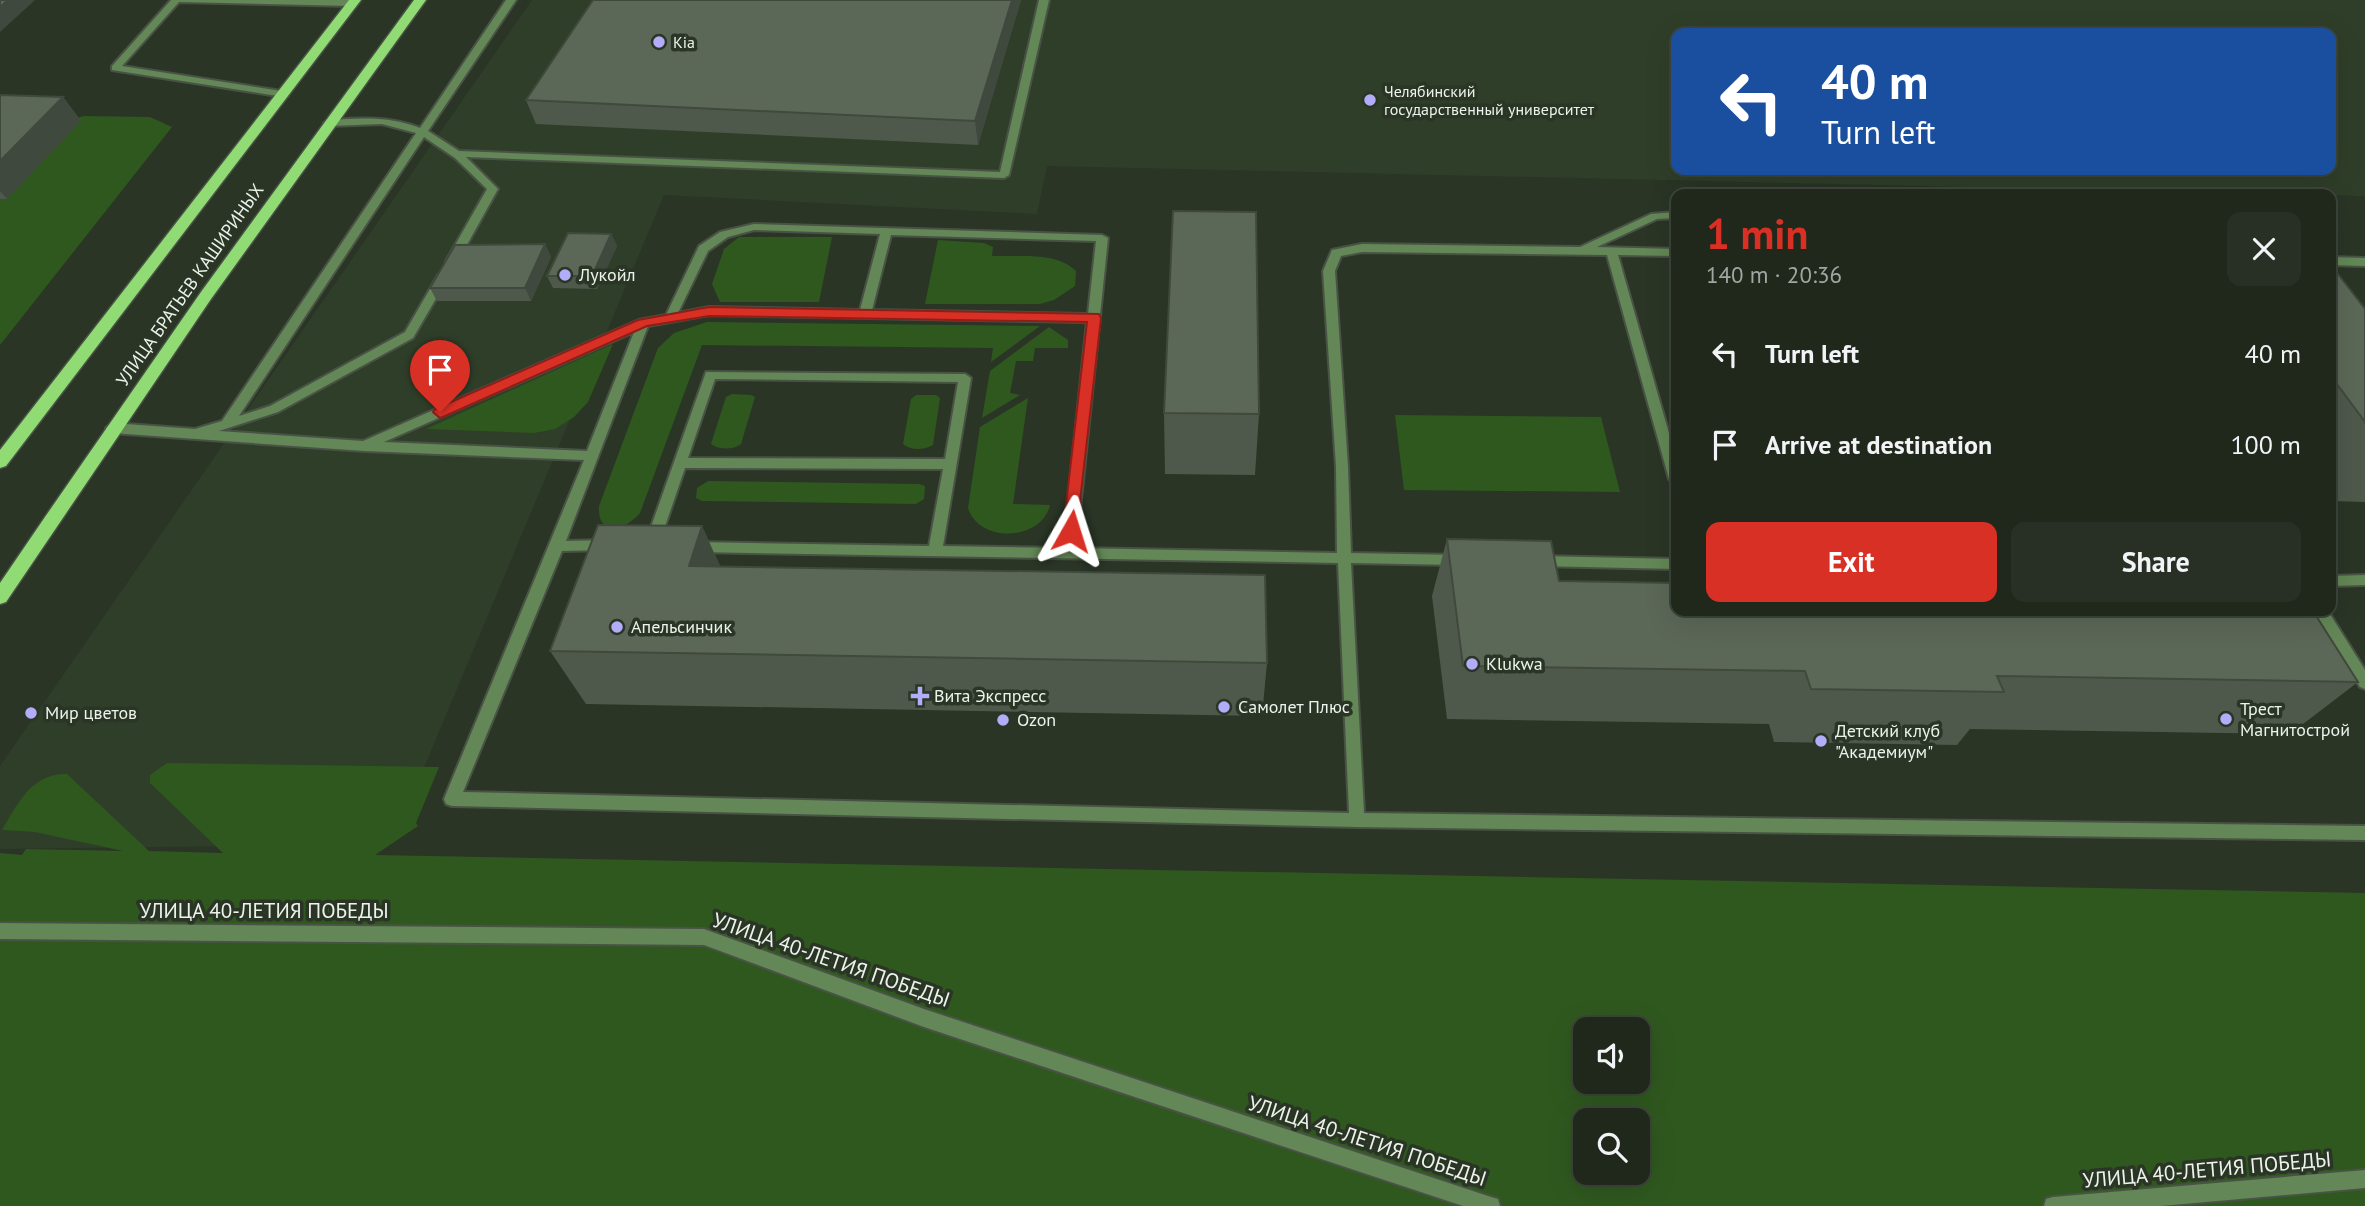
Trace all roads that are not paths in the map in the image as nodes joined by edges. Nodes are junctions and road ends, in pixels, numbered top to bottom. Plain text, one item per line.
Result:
1 (176, 0) edge
2 (182, 0) edge
3 (420, 0) edge
4 (511, 0) edge
5 (1044, 0) edge
6 (354, 1) edge
7 (284, 94) junction
8 (329, 123) junction
9 (422, 130) junction
10 (460, 154) junction
11 (1671, 215) edge
12 (887, 230) junction
13 (1577, 252) junction
14 (1612, 252) junction
15 (1671, 252) edge
16 (2336, 261) edge
17 (2365, 262) edge
18 (865, 313) junction
19 (671, 316) junction
20 (1094, 318) junction
21 (643, 323) junction
22 (226, 425) junction
23 (112, 428) junction
24 (198, 433) junction
25 (364, 446) junction
26 (590, 456) junction
27 (1671, 461) edge
28 (0, 463) edge
29 (680, 463) junction
30 (950, 464) junction
31 (618, 545) edge
32 (557, 546) junction
33 (935, 552) junction
34 (1069, 552) junction
35 (1344, 559) junction
36 (1472, 560) edge
37 (1527, 561) edge
38 (1671, 564) edge
39 (2336, 580) edge
40 (2365, 580) edge
41 (0, 597) edge
42 (2324, 616) edge
43 (2365, 683) edge
44 (1357, 820) junction
45 (2365, 833) edge
46 (0, 931) edge
47 (2365, 1179) edge
48 (1491, 1206) edge
49 (2053, 1206) edge

1 - 7 street
2 - 6 street
3 - 8 main road, УЛИЦА БРАТЬЕВ КАШИРИНЫХ
4 - 9 street
5 - 10 street
6 - 7 main road, УЛИЦА БРАТЬЕВ КАШИРИНЫХ
7 - 28 main road, УЛИЦА БРАТЬЕВ КАШИРИНЫХ
8 - 9 street
8 - 23 main road, УЛИЦА БРАТЬЕВ КАШИРИНЫХ
9 - 10 street
9 - 22 street
10 - 22 street
11 - 13 street
12 - 18 street
12 - 19 street
12 - 20 street
13 - 14 street
13 - 35 street
14 - 15 street
14 - 27 street
16 - 17 street
18 - 19 street
18 - 20 street
19 - 21 street
20 - 34 street
21 - 25 street
21 - 26 street
22 - 24 street
23 - 24 street
23 - 41 main road, УЛИЦА БРАТЬЕВ КАШИРИНЫХ
24 - 25 street
25 - 26 street
26 - 32 street
29 - 30 street
29 - 30 street
29 - 33 street
30 - 33 street
31 - 32 street
32 - 44 street
33 - 34 street
34 - 35 street
35 - 36 street
35 - 44 street
37 - 38 street
39 - 40 street
42 - 43 street
44 - 45 street
46 - 48 street, УЛИЦА 40-ЛЕТИЯ ПОБЕДЫ
47 - 49 street, УЛИЦА 40-ЛЕТИЯ ПОБЕДЫ

